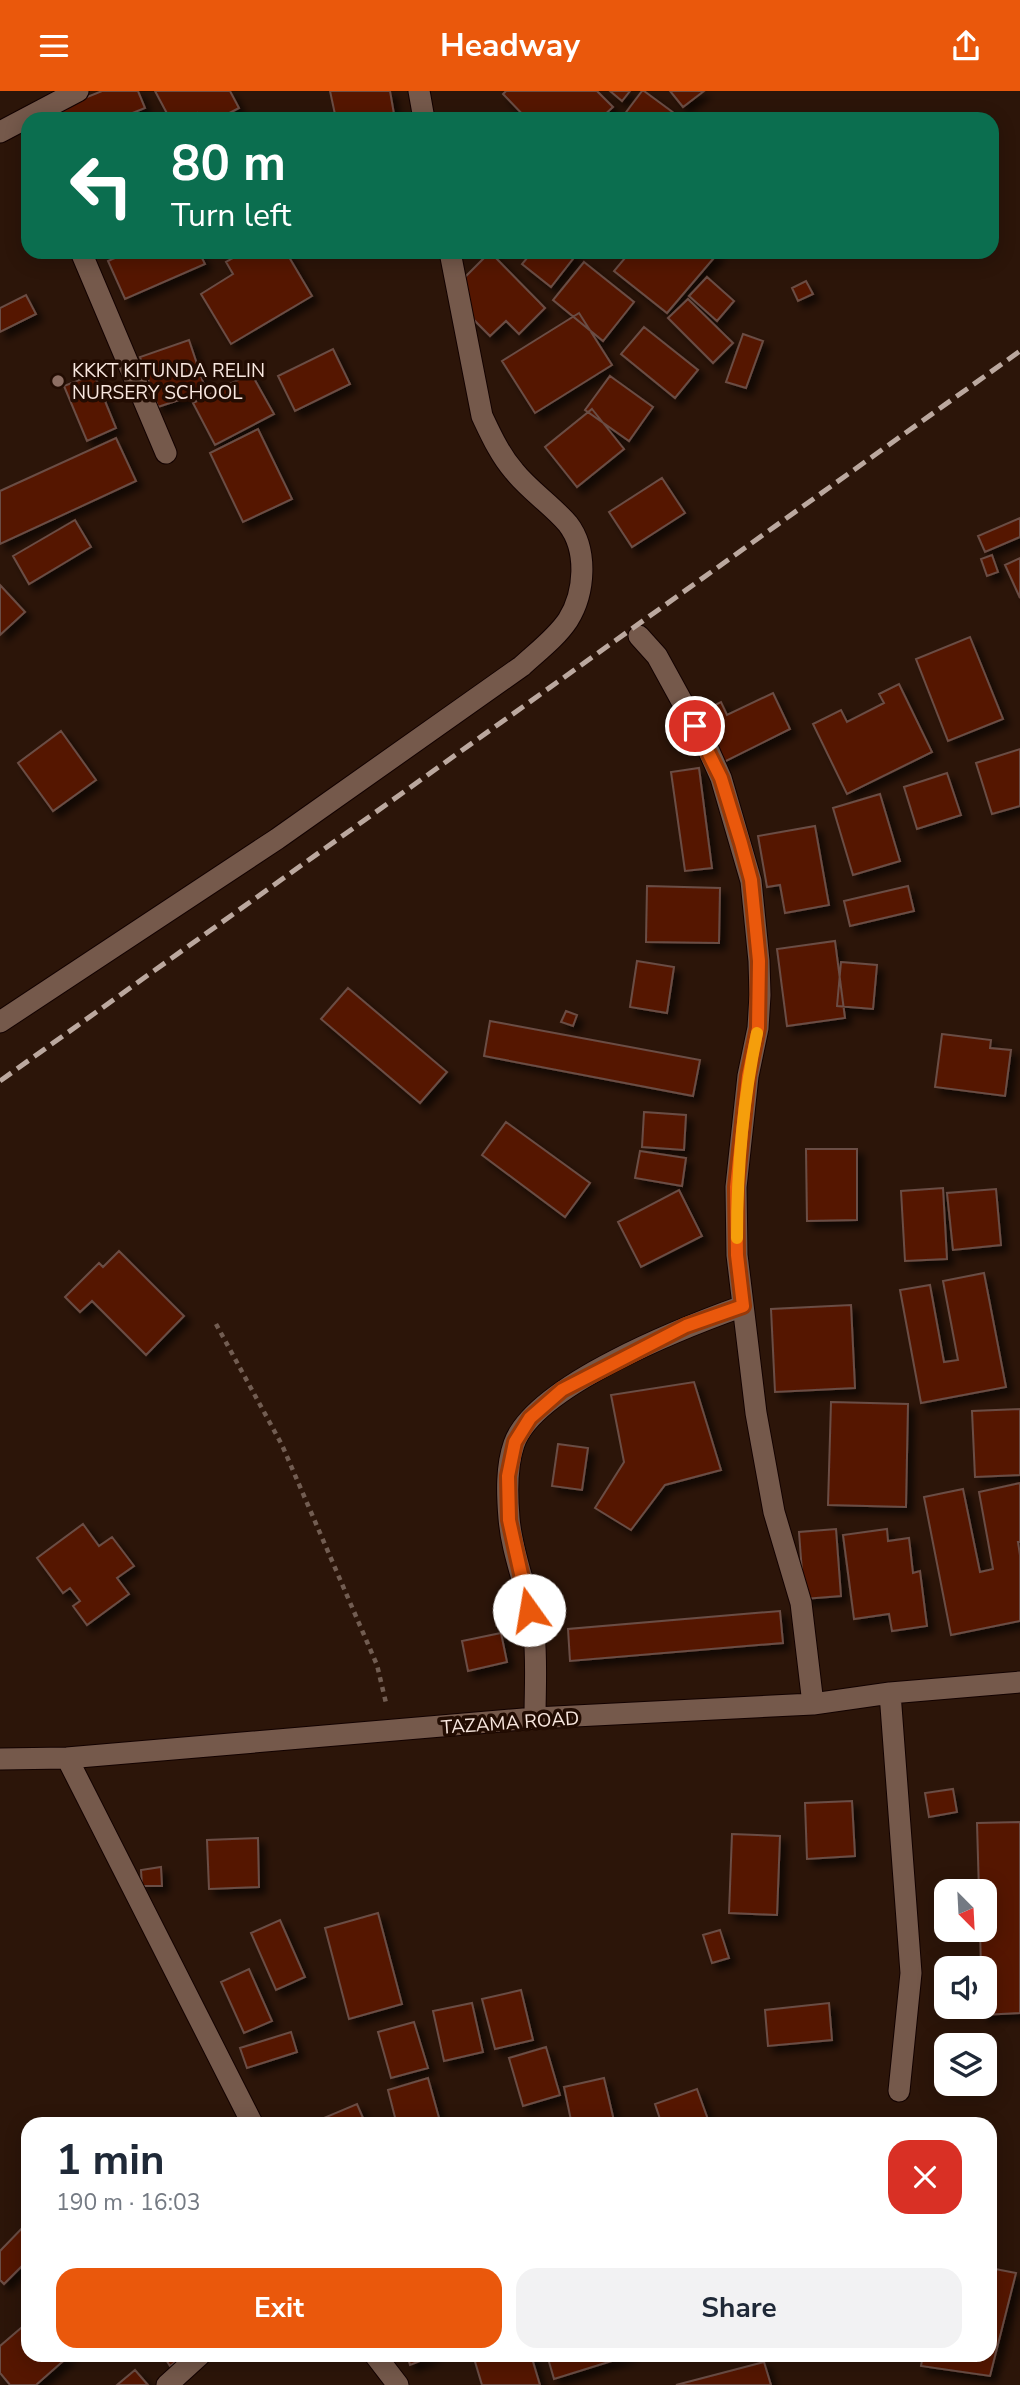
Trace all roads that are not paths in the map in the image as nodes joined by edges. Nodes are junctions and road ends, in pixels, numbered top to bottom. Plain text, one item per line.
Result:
1 (78, 91) edge
2 (419, 91) edge
3 (45, 112) edge
4 (423, 112) edge
5 (21, 126) edge
6 (0, 132) edge
7 (84, 259) edge
8 (451, 259) edge
9 (166, 453) dead end
10 (639, 636) dead end
11 (0, 1022) edge
12 (743, 1306) junction
13 (1020, 1682) edge
14 (890, 1693) junction
15 (813, 1704) junction
16 (535, 1718) junction
17 (68, 1758) junction
18 (0, 1759) edge
19 (899, 2091) dead end
20 (249, 2117) edge
21 (192, 2362) edge
22 (380, 2362) edge
23 (167, 2385) edge
24 (398, 2385) edge

1 - 3 street
2 - 4 street
5 - 6 street
7 - 9 street
8 - 11 street
10 - 12 street
12 - 15 street
12 - 16 street
13 - 14 street, TAZAMA ROAD
14 - 15 street, TAZAMA ROAD
14 - 19 street
15 - 16 street, TAZAMA ROAD
16 - 17 street, TAZAMA ROAD
17 - 18 street, TAZAMA ROAD
17 - 20 street
21 - 23 street
22 - 24 street

